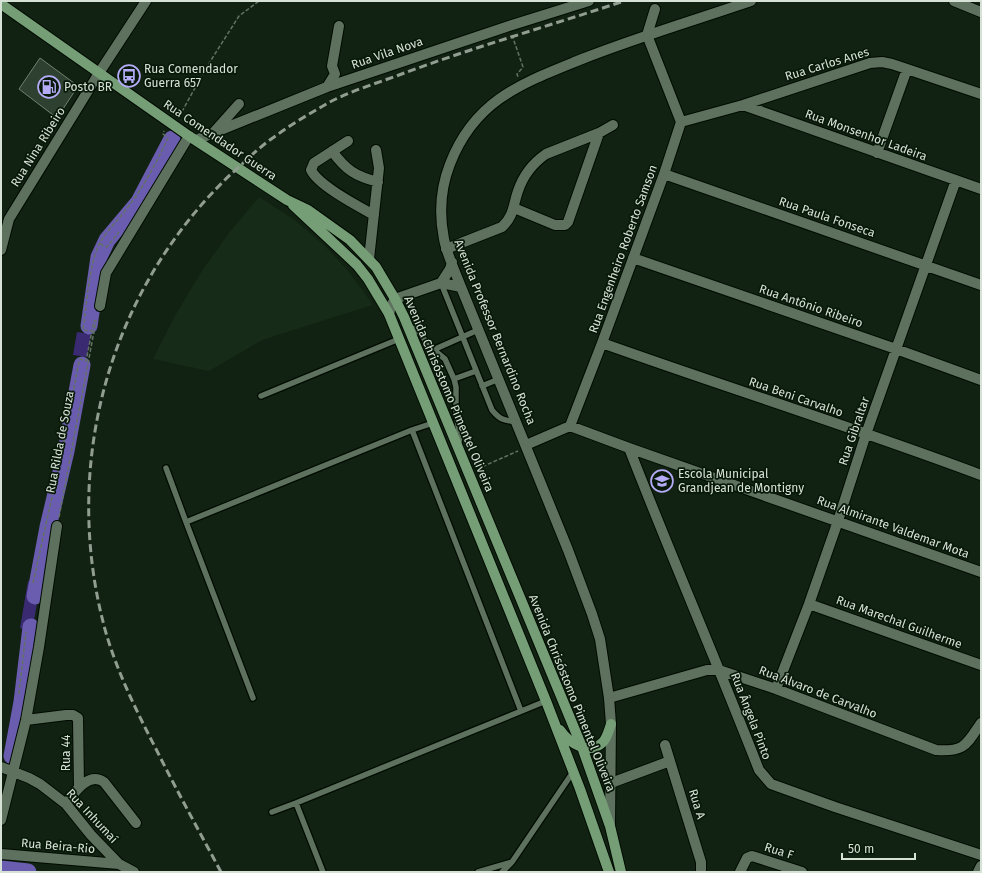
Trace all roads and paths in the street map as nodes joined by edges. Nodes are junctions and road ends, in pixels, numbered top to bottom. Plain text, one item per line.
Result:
1 (146, 1) edge
2 (259, 1) edge
3 (589, 1) edge
4 (751, 1) edge
5 (954, 1) edge
6 (1, 4) edge
7 (655, 9) dead end
8 (981, 12) edge
9 (339, 26) dead end
10 (509, 26) junction
11 (647, 35) junction
12 (907, 69) junction
13 (99, 73) junction
14 (327, 87) junction
15 (518, 87) junction
16 (981, 94) edge
17 (239, 104) dead end
18 (743, 105) junction
19 (681, 122) junction
20 (172, 124) junction
21 (613, 125) dead end
22 (599, 133) junction
23 (213, 134) junction
24 (190, 136) junction
25 (348, 141) dead end
26 (376, 150) dead end
27 (332, 151) junction
28 (877, 153) junction
29 (664, 174) junction
30 (956, 180) junction
31 (378, 182) junction
32 (981, 189) edge
33 (287, 200) junction
34 (514, 208) junction
35 (374, 215) junction
36 (5, 216) edge
37 (100, 244) junction
38 (106, 247) dead end
39 (446, 249) junction
40 (1, 250) edge
41 (633, 258) junction
42 (369, 259) junction
43 (452, 262) junction
44 (926, 266) junction
45 (441, 283) junction
46 (981, 285) edge
47 (461, 287) junction
48 (395, 299) junction
49 (100, 306) dead end
50 (390, 314) junction
51 (407, 325) junction
52 (478, 330) junction
53 (92, 331) junction
54 (463, 336) junction
55 (399, 339) junction
56 (602, 343) junction
57 (896, 349) junction
58 (434, 350) junction
59 (476, 371) junction
60 (454, 379) junction
61 (499, 379) junction
62 (981, 380) edge
63 (482, 386) junction
64 (261, 396) dead end
65 (433, 422) junction
66 (516, 422) junction
67 (570, 426) junction
68 (412, 430) junction
69 (866, 434) junction
70 (526, 446) junction
71 (458, 448) junction
72 (629, 448) junction
73 (166, 468) dead end
74 (468, 473) junction
75 (981, 475) edge
76 (838, 521) junction
77 (186, 522) junction
78 (57, 526) joint
79 (981, 572) edge
80 (32, 583) dead end
81 (809, 604) junction
82 (26, 632) dead end
83 (981, 665) edge
84 (719, 670) junction
85 (776, 689) junction
86 (19, 693) dead end
87 (253, 698) dead end
88 (609, 698) junction
89 (546, 701) junction
90 (521, 711) junction
91 (550, 711) junction
92 (26, 720) junction
93 (981, 723) edge
94 (611, 724) junction
95 (665, 745) dead end
96 (582, 747) junction
97 (670, 761) junction
98 (1, 767) edge
99 (13, 772) junction
100 (573, 772) junction
101 (611, 783) junction
102 (79, 787) junction
103 (296, 803) junction
104 (66, 804) junction
105 (272, 812) dead end
106 (1, 820) edge
107 (136, 823) dead end
108 (610, 826) junction
109 (1, 854) edge
110 (981, 855) edge
111 (512, 862) junction
112 (119, 864) junction
113 (981, 866) edge
114 (798, 871) edge
115 (134, 872) edge
116 (323, 872) edge
117 (478, 872) edge
118 (502, 872) edge
119 (609, 872) edge
120 (621, 872) edge
121 (701, 872) edge
122 (740, 872) edge
123 (978, 872) edge

1 - 13 street, Rua Nina Ribeiro
2 - 20 path
3 - 10 street, Rua Vila Nova
4 - 11 street, Avenida Professor Bernardino Rocha
5 - 8 street
6 - 13 main road, Rua Comendador Guerra
7 - 11 street
9 - 14 street
10 - 14 street, Rua Vila Nova
10 - 15 path
11 - 15 street, Avenida Professor Bernardino Rocha
11 - 19 street
12 - 16 street, Rua Carlos Anes
12 - 18 street, Rua Carlos Anes
12 - 28 street
13 - 20 main road, Rua Comendador Guerra
13 - 36 street, Rua Nina Ribeiro
14 - 23 street, Rua Vila Nova
15 - 39 street, Avenida Professor Bernardino Rocha
17 - 23 street
18 - 19 street, Rua Carlos Anes
18 - 28 street, Rua Monsenhor Ladeira
19 - 29 street, Rua Engenheiro Roberto Samson
20 - 24 main road, Rua Comendador Guerra
20 - 37 path
21 - 22 street
22 - 34 street
22 - 34 street
23 - 24 street, Rua Vila Nova
24 - 33 main road, Rua Comendador Guerra
24 - 49 street
25 - 27 street
26 - 31 street
27 - 31 street
27 - 35 street
28 - 30 street, Rua Monsenhor Ladeira
29 - 41 street, Rua Engenheiro Roberto Samson
29 - 44 street, Rua Paula Fonseca
30 - 32 street, Rua Monsenhor Ladeira
30 - 44 street, Rua Gibraltar
31 - 35 street
33 - 42 main road, Avenida Chrisóstomo Pimentel Oliveira
33 - 50 main road, Avenida Chrisóstomo Pimentel Oliveira
34 - 39 street
35 - 42 street
36 - 40 street, Rua Nina Ribeiro
37 - 38 path
37 - 53 path
39 - 43 street, Avenida Professor Bernardino Rocha
41 - 56 street, Rua Engenheiro Roberto Samson
41 - 57 street, Rua Antônio Ribeiro
42 - 48 main road, Avenida Chrisóstomo Pimentel Oliveira
43 - 45 street
43 - 47 street, Avenida Professor Bernardino Rocha
44 - 46 street, Rua Paula Fonseca
44 - 57 street, Rua Gibraltar
45 - 47 street
45 - 48 street
45 - 54 lane
47 - 52 street, Avenida Professor Bernardino Rocha
48 - 50 street
48 - 51 main road, Avenida Chrisóstomo Pimentel Oliveira
50 - 55 main road, Avenida Chrisóstomo Pimentel Oliveira
51 - 58 lane
51 - 71 main road, Avenida Chrisóstomo Pimentel Oliveira
52 - 54 lane
52 - 61 street, Avenida Professor Bernardino Rocha
53 - 78 path, Rua Rilda de Souza
53 - 80 path
54 - 58 lane
54 - 59 lane
55 - 64 lane
55 - 65 main road, Avenida Chrisóstomo Pimentel Oliveira
56 - 67 street, Rua Engenheiro Roberto Samson
56 - 69 street, Rua Beni Carvalho
57 - 62 street, Rua Antônio Ribeiro
57 - 69 street, Rua Gibraltar
58 - 60 lane
59 - 60 lane
59 - 63 lane
60 - 71 lane
61 - 63 lane
61 - 66 street, Avenida Professor Bernardino Rocha
63 - 66 lane
65 - 68 lane
65 - 89 main road, Avenida Chrisóstomo Pimentel Oliveira
66 - 70 street, Avenida Professor Bernardino Rocha
67 - 70 street
67 - 72 street, Rua Almirante Valdemar Mota
68 - 77 lane
68 - 90 lane
69 - 75 street, Rua Beni Carvalho
69 - 76 street, Rua Gibraltar
70 - 74 path
70 - 88 street, Avenida Professor Bernardino Rocha
71 - 74 main road, Avenida Chrisóstomo Pimentel Oliveira
72 - 76 street, Rua Almirante Valdemar Mota
72 - 84 street, Rua Ângela Pinto
73 - 77 lane
74 - 96 main road, Avenida Chrisóstomo Pimentel Oliveira
76 - 79 street, Rua Almirante Valdemar Mota
76 - 81 street, Rua Gibraltar
77 - 87 lane
78 - 92 street
81 - 83 street, Rua Marechal Guilherme
81 - 85 street, Rua Gibraltar
82 - 86 path
84 - 85 street, Rua Álvaro de Carvalho
84 - 88 street, Rua Álvaro de Carvalho
84 - 110 street, Rua Ângela Pinto
85 - 93 street, Rua Álvaro de Carvalho
88 - 94 street, Avenida Professor Bernardino Rocha
89 - 90 lane
89 - 91 main road, Avenida Chrisóstomo Pimentel Oliveira
90 - 103 lane
91 - 96 main road
91 - 100 main road, Avenida Chrisóstomo Pimentel Oliveira
92 - 99 street
92 - 102 street, Rua 44
94 - 96 main road
94 - 101 street, Avenida Professor Bernardino Rocha
95 - 97 street, Rua A
96 - 108 main road, Avenida Chrisóstomo Pimentel Oliveira
97 - 101 street
97 - 121 street, Rua A
98 - 99 street, Rua Inhumaí
99 - 104 street, Rua Inhumaí
99 - 106 street
100 - 111 lane
100 - 119 main road, Avenida Chrisóstomo Pimentel Oliveira
101 - 108 street, Avenida Professor Bernardino Rocha
102 - 104 street
102 - 107 street
103 - 105 lane
103 - 116 lane
104 - 112 street, Rua Inhumaí
108 - 120 main road, Avenida Chrisóstomo Pimentel Oliveira
109 - 112 street, Rua Beira-Rio
111 - 117 lane
111 - 118 lane
112 - 115 street, Rua Beira-Rio
113 - 123 street
114 - 122 street, Rua F

